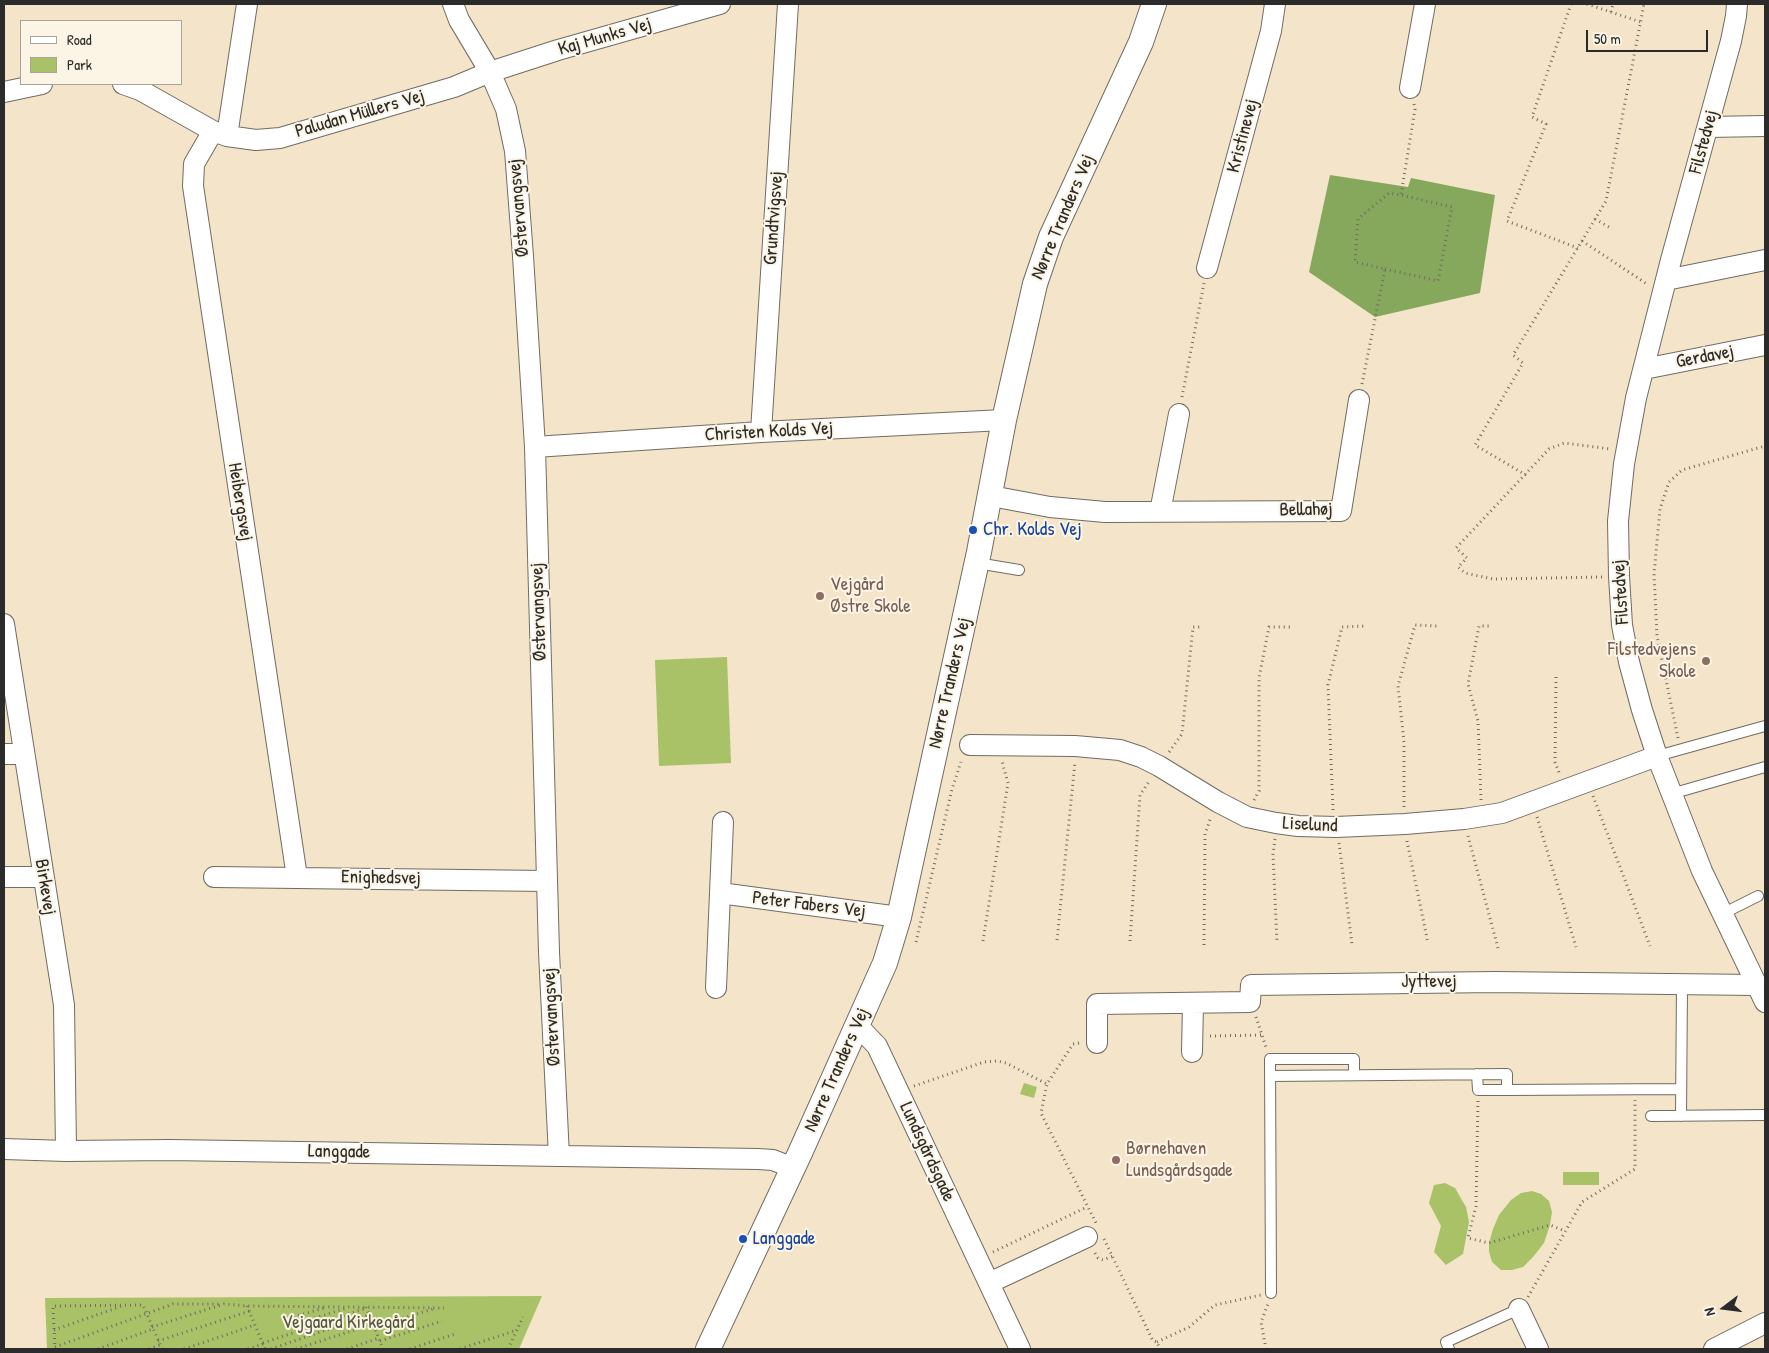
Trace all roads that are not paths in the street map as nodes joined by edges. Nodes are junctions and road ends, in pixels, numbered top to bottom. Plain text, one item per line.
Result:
1 (247, 4) edge
2 (453, 4) edge
3 (720, 4) edge
4 (788, 4) edge
5 (1154, 4) edge
6 (1275, 4) edge
7 (1425, 4) edge
8 (1737, 4) edge
9 (490, 72) junction
10 (37, 85) edge
11 (126, 85) edge
12 (1410, 88) road end
13 (4, 92) edge
14 (1765, 126) edge
15 (1708, 127) junction
16 (220, 133) junction
17 (1765, 260) edge
18 (1207, 268) road end
19 (1664, 287) junction
20 (1765, 346) edge
21 (1644, 369) junction
22 (1359, 400) road end
23 (1179, 414) road end
24 (1004, 420) junction
25 (761, 432) junction
26 (534, 446) junction
27 (991, 496) junction
28 (1160, 512) junction
29 (977, 563) junction
30 (1018, 570) dead end
31 (4, 624) edge
32 (1765, 726) edge
33 (4, 754) edge
34 (24, 754) junction
35 (1657, 756) junction
36 (967, 757) road end
37 (1765, 767) edge
38 (1671, 794) junction
39 (723, 822) dead end
40 (4, 877) edge
41 (43, 877) junction
42 (214, 877) dead end
43 (297, 877) junction
44 (547, 881) junction
45 (720, 893) junction
46 (1758, 896) dead end
47 (1722, 914) junction
48 (899, 916) junction
49 (1682, 984) junction
50 (716, 988) dead end
51 (1760, 993) edge
52 (1192, 1003) junction
53 (858, 1026) junction
54 (1097, 1043) road end
55 (1192, 1044) road end
56 (1477, 1074) junction
57 (1354, 1075) junction
58 (1270, 1076) junction
59 (1681, 1089) junction
60 (1507, 1090) junction
61 (1765, 1115) edge
62 (1651, 1116) dead end
63 (1681, 1116) junction
64 (4, 1149) edge
65 (66, 1151) junction
66 (559, 1156) junction
67 (793, 1168) junction
68 (1087, 1237) dead end
69 (989, 1283) junction
70 (1271, 1293) road end
71 (1519, 1309) joint
72 (1765, 1323) edge
73 (708, 1349) edge
74 (1020, 1349) edge
75 (1449, 1349) edge
76 (1538, 1349) edge
77 (1714, 1349) edge

1 - 16 street
2 - 9 street, Østervangsvej
3 - 9 street, Kaj Munks Vej
4 - 25 street, Grundtvigsvej
5 - 24 street, Nørre Tranders Vej
6 - 18 street, Kristinevej
7 - 12 street
8 - 15 street, Filstedvej
9 - 16 street, Paludan Müllers Vej
9 - 26 street, Østervangsvej
10 - 13 street
11 - 16 street, Paludan Müllers Vej
14 - 15 street
15 - 19 street, Filstedvej
16 - 43 street, Heibergsvej
17 - 19 street
19 - 21 street, Filstedvej
20 - 21 street, Gerdavej
21 - 35 street, Filstedvej
22 - 28 street, Bellahøj
23 - 28 street
24 - 25 street, Christen Kolds Vej
24 - 27 street, Nørre Tranders Vej
25 - 26 street, Christen Kolds Vej
26 - 44 street, Østervangsvej
27 - 28 street, Bellahøj
27 - 29 street, Nørre Tranders Vej
29 - 30 lane
29 - 48 street, Nørre Tranders Vej
31 - 34 street, Birkevej
32 - 35 lane
33 - 34 street
34 - 41 street, Birkevej
35 - 36 street, Liselund
35 - 38 street, Filstedvej
37 - 38 lane
38 - 47 street, Filstedvej
39 - 45 street
40 - 41 street
41 - 65 street, Birkevej
42 - 43 street, Enighedsvej
43 - 44 street, Enighedsvej
44 - 66 street, Østervangsvej
45 - 48 street, Peter Fabers Vej
45 - 50 street
46 - 47 lane
47 - 51 street, Filstedvej
48 - 53 street, Nørre Tranders Vej
49 - 51 street, Jyttevej
49 - 52 street, Jyttevej
49 - 59 lane
52 - 54 street
52 - 55 street
53 - 67 street, Nørre Tranders Vej
53 - 69 street, Lundsgårdsgade
56 - 57 lane
56 - 60 lane
56 - 60 lane
57 - 58 lane
57 - 58 lane
58 - 70 lane
59 - 60 lane
59 - 63 lane
61 - 63 lane
62 - 63 lane
64 - 65 street, Langgade
65 - 66 street, Langgade
66 - 67 street, Langgade
67 - 73 street, Nørre Tranders Vej
68 - 69 street
69 - 74 street, Lundsgårdsgade
71 - 75 lane
71 - 76 street
72 - 77 street

